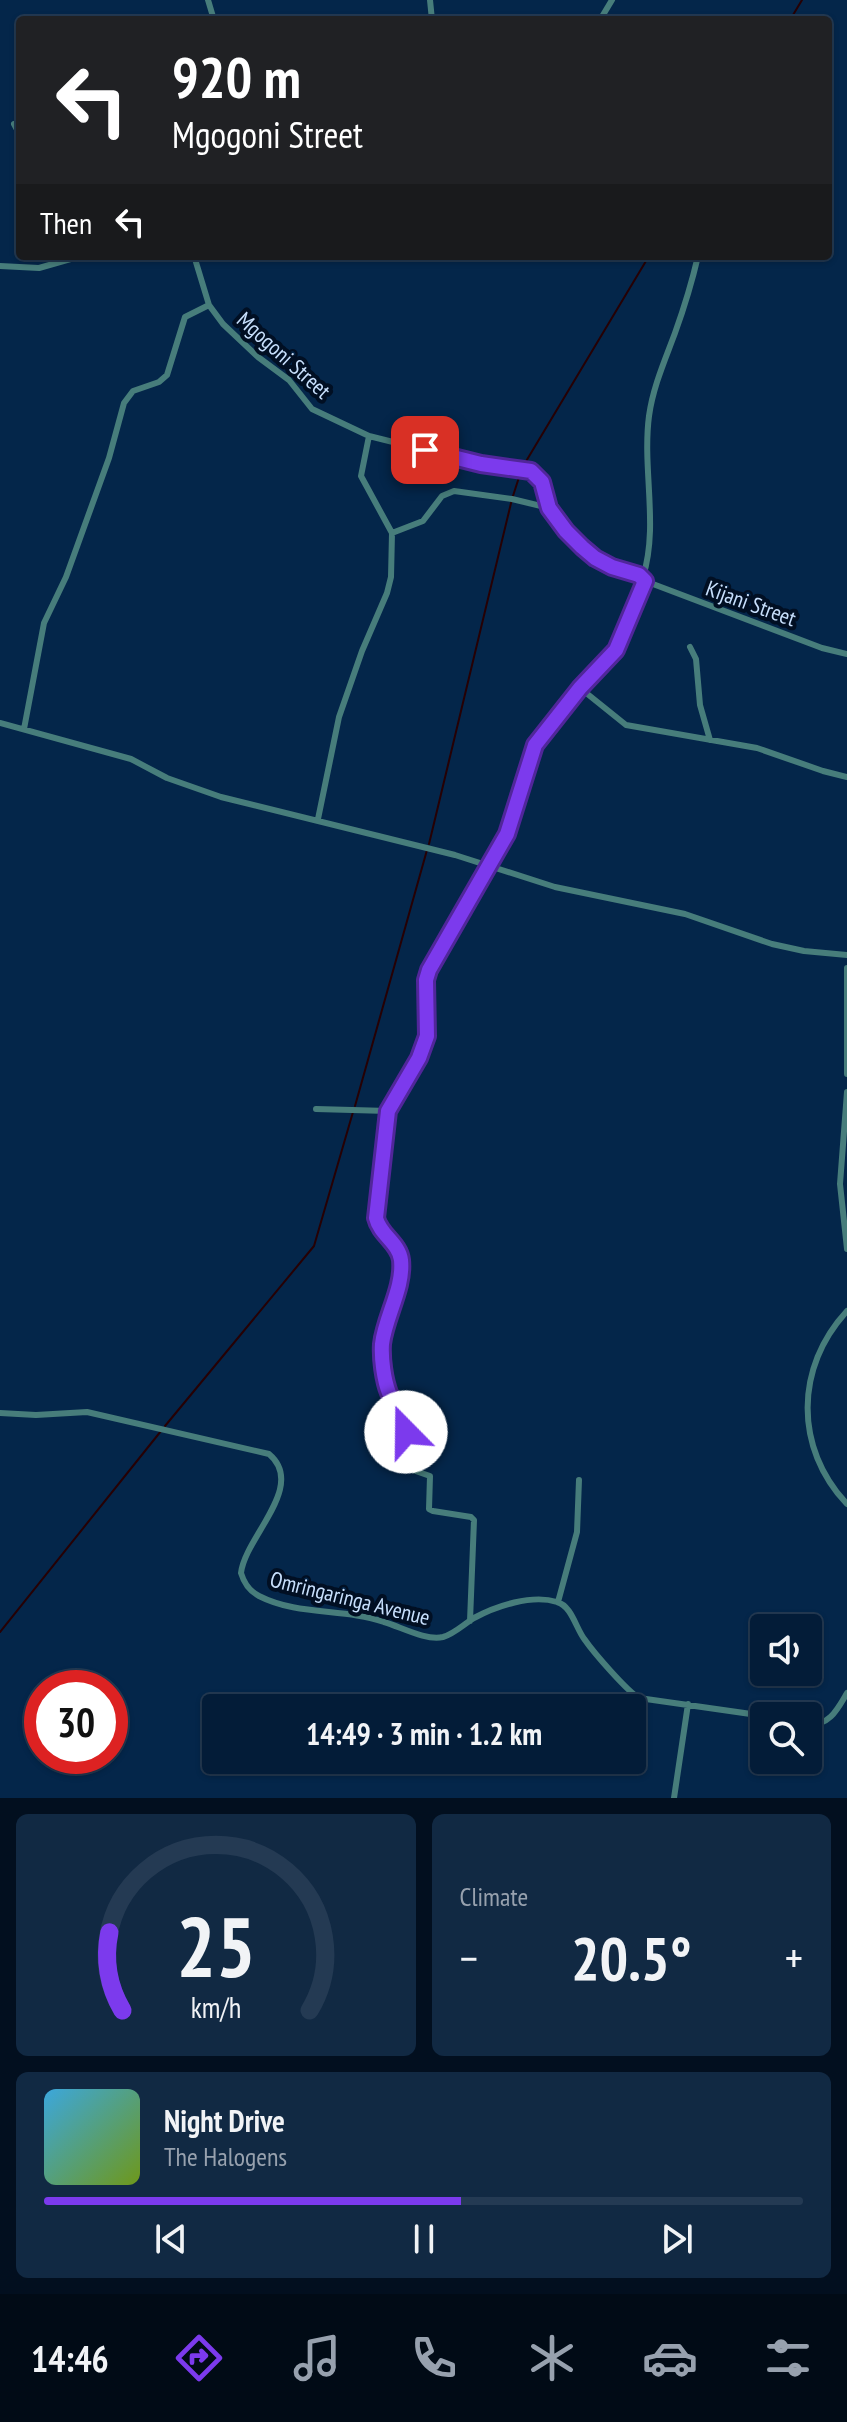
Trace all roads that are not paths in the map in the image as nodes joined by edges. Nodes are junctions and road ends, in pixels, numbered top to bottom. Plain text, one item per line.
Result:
1 (14, 124) dead end
2 (16, 128) edge
3 (58, 260) edge
4 (195, 260) edge
5 (697, 260) edge
6 (0, 266) edge
7 (209, 305) junction
8 (369, 436) junction
9 (549, 508) junction
10 (392, 533) junction
11 (644, 579) junction
12 (690, 647) dead end
13 (847, 654) edge
14 (580, 688) junction
15 (0, 723) edge
16 (24, 729) junction
17 (710, 740) junction
18 (847, 777) edge
19 (318, 819) junction
20 (489, 866) junction
21 (847, 955) edge
22 (847, 968) edge
23 (847, 1074) edge
24 (847, 1092) edge
25 (316, 1109) dead end
26 (388, 1111) junction
27 (844, 1155) edge
28 (847, 1249) edge
29 (847, 1311) edge
30 (0, 1413) edge
31 (579, 1480) dead end
32 (847, 1504) edge
33 (558, 1602) junction
34 (470, 1621) junction
35 (847, 1693) edge
36 (688, 1704) junction
37 (750, 1714) edge
38 (822, 1723) edge
39 (674, 1798) edge

1 - 2 street
3 - 6 street
4 - 7 street, Mgogoni Street
5 - 11 street
7 - 8 street, Mgogoni Street
7 - 16 street
8 - 9 street, Mgogoni Street
8 - 10 street
9 - 10 street
9 - 11 street, Mgogoni Street
10 - 19 street
11 - 13 street, Kijani Street
11 - 14 street
12 - 17 street
14 - 17 street
14 - 20 street
15 - 16 street
16 - 19 street
17 - 18 street
19 - 20 street
20 - 21 street
20 - 26 street
22 - 23 street
24 - 27 street
25 - 26 street
26 - 34 street
27 - 28 street
29 - 32 street
30 - 34 street, Omringaringa Avenue
31 - 33 street
33 - 34 street, Omringaringa Avenue
33 - 36 street
35 - 38 street
36 - 37 street
36 - 39 street

